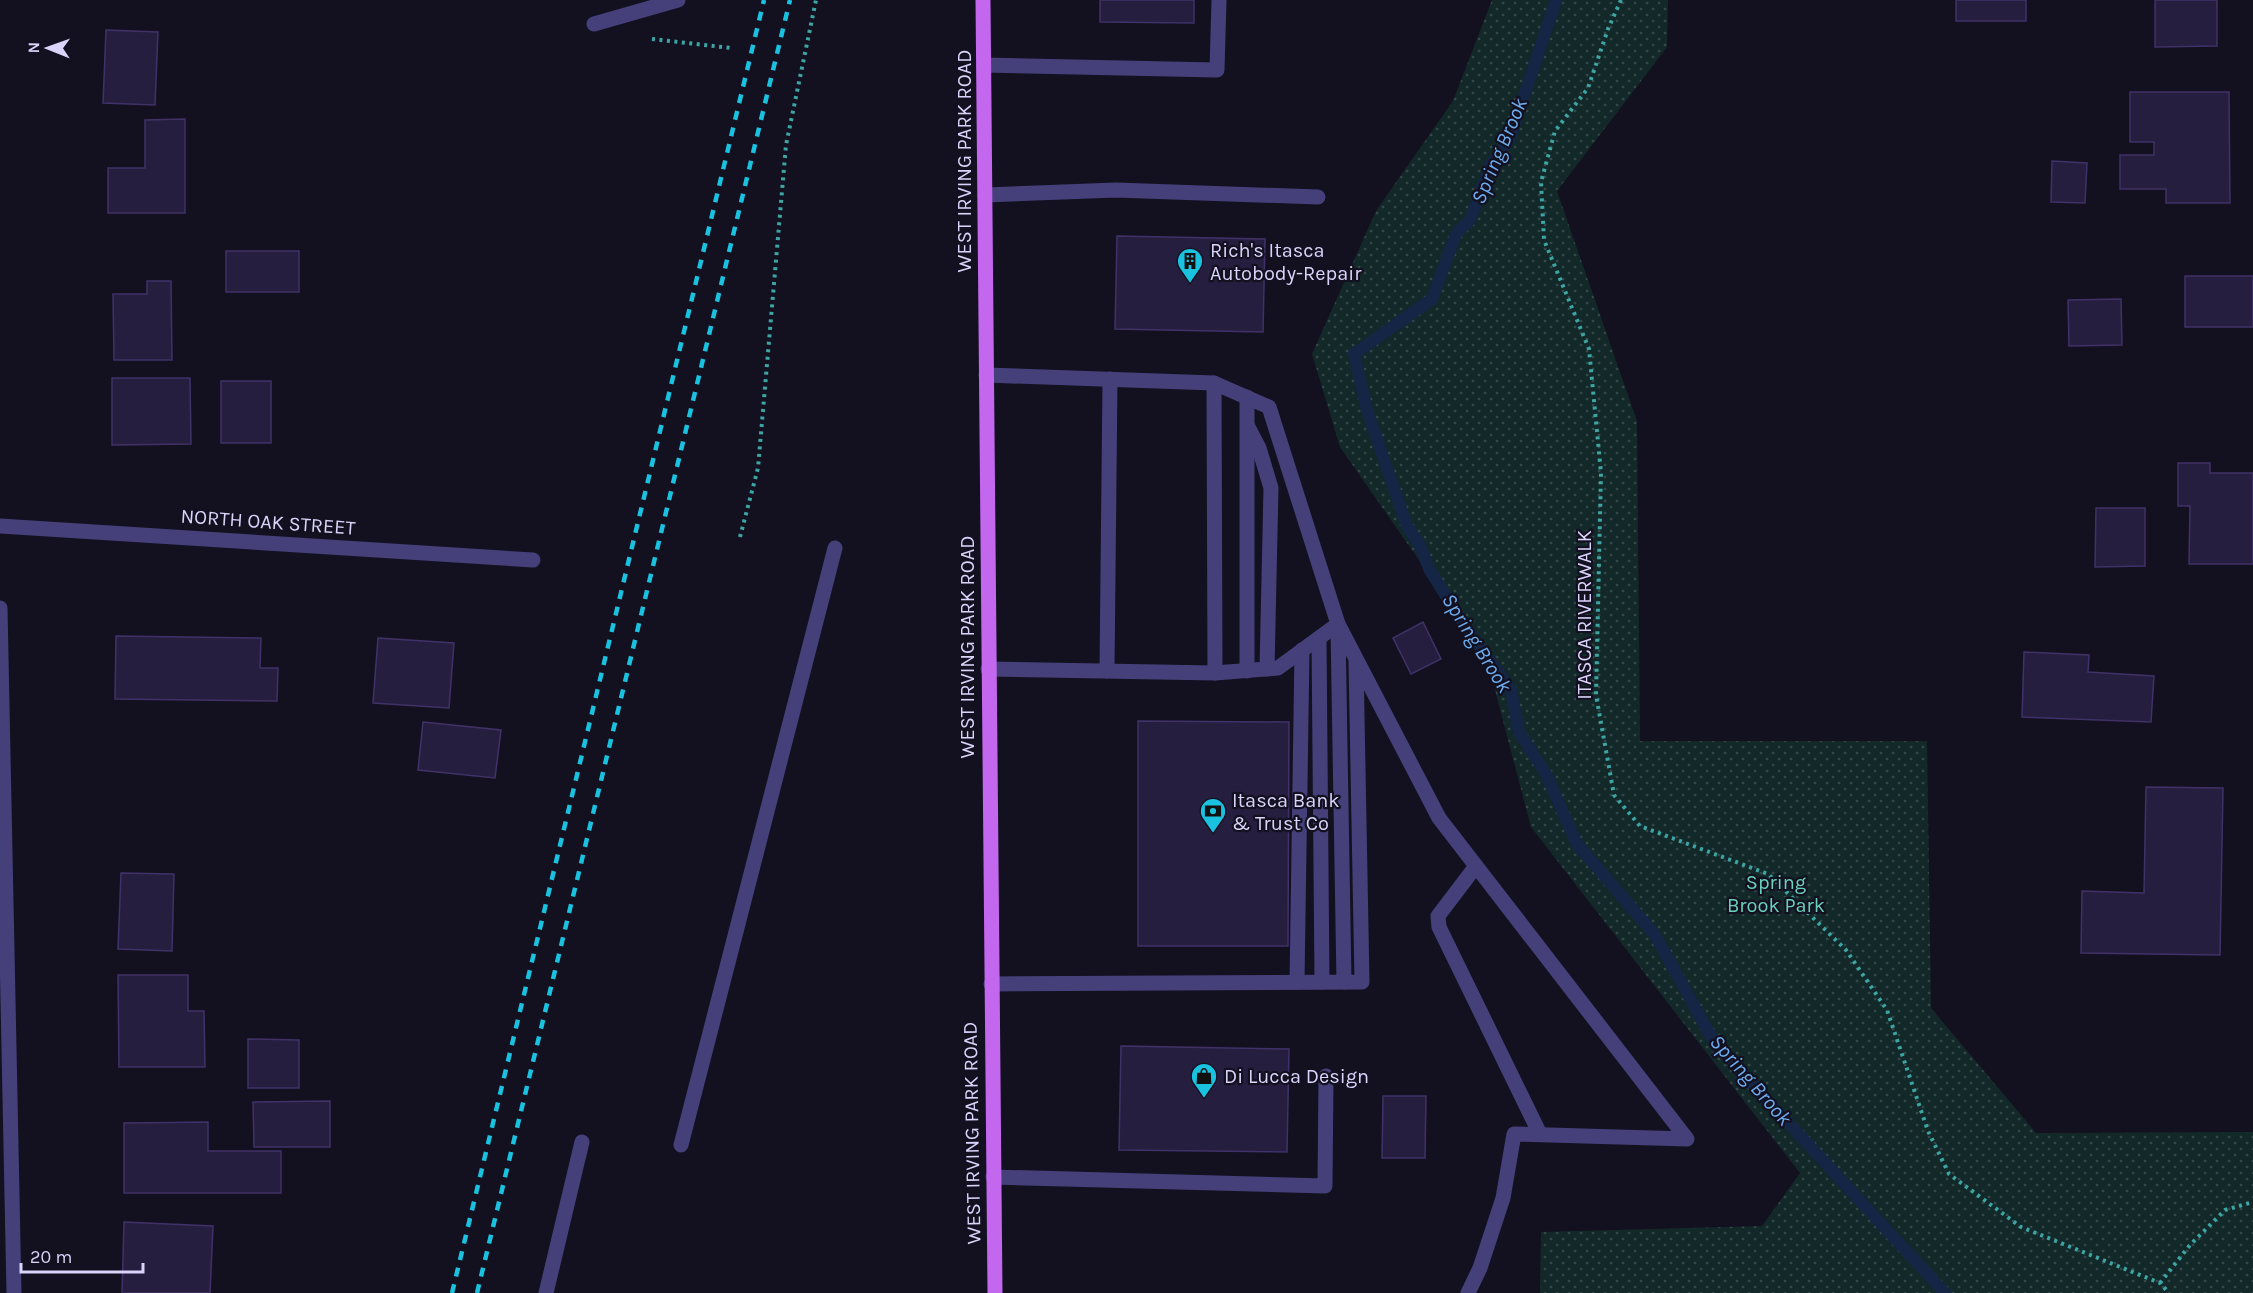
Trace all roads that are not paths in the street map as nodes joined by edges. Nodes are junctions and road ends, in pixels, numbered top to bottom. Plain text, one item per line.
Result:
1 (678, 0) edge
2 (983, 0) edge
3 (1219, 0) edge
4 (594, 24) dead end
5 (984, 65) junction
6 (985, 195) junction
7 (1318, 197) dead end
8 (986, 375) junction
9 (1110, 379) junction
10 (1214, 383) junction
11 (1247, 397) junction
12 (1248, 426) junction
13 (0, 526) edge
14 (835, 548) dead end
15 (533, 560) dead end
16 (0, 608) edge
17 (1338, 624) junction
18 (1319, 638) junction
19 (1302, 650) junction
20 (1356, 659) junction
21 (988, 669) junction
22 (1267, 669) junction
23 (1247, 671) junction
24 (1107, 672) junction
25 (1215, 673) junction
26 (1476, 866) junction
27 (1297, 982) junction
28 (1322, 982) junction
29 (1344, 982) junction
30 (991, 984) junction
31 (1326, 1076) dead end
32 (1539, 1134) junction
33 (582, 1142) dead end
34 (681, 1145) dead end
35 (993, 1177) junction
36 (14, 1293) edge
37 (546, 1293) edge
38 (995, 1293) edge
39 (1468, 1293) edge

1 - 4 street
2 - 5 main road, WEST IRVING PARK ROAD
3 - 5 street
5 - 6 main road, WEST IRVING PARK ROAD
6 - 7 street
6 - 8 main road, WEST IRVING PARK ROAD
8 - 9 street
8 - 21 main road, WEST IRVING PARK ROAD
9 - 10 street
9 - 24 street
10 - 11 street
10 - 25 street
11 - 12 street
11 - 17 street
12 - 22 street
12 - 23 street
13 - 15 street, NORTH OAK STREET
14 - 34 street
16 - 36 street
17 - 18 street
17 - 20 street
17 - 29 street
18 - 19 street
18 - 28 street
19 - 22 street
19 - 27 street
20 - 26 street
20 - 29 street
21 - 24 street
21 - 30 main road, WEST IRVING PARK ROAD
22 - 23 street
23 - 25 street
24 - 25 street
26 - 32 street
26 - 32 street
27 - 28 street
27 - 30 street
28 - 29 street
30 - 35 main road, WEST IRVING PARK ROAD
31 - 35 street
32 - 39 street
33 - 37 street
35 - 38 main road, WEST IRVING PARK ROAD

